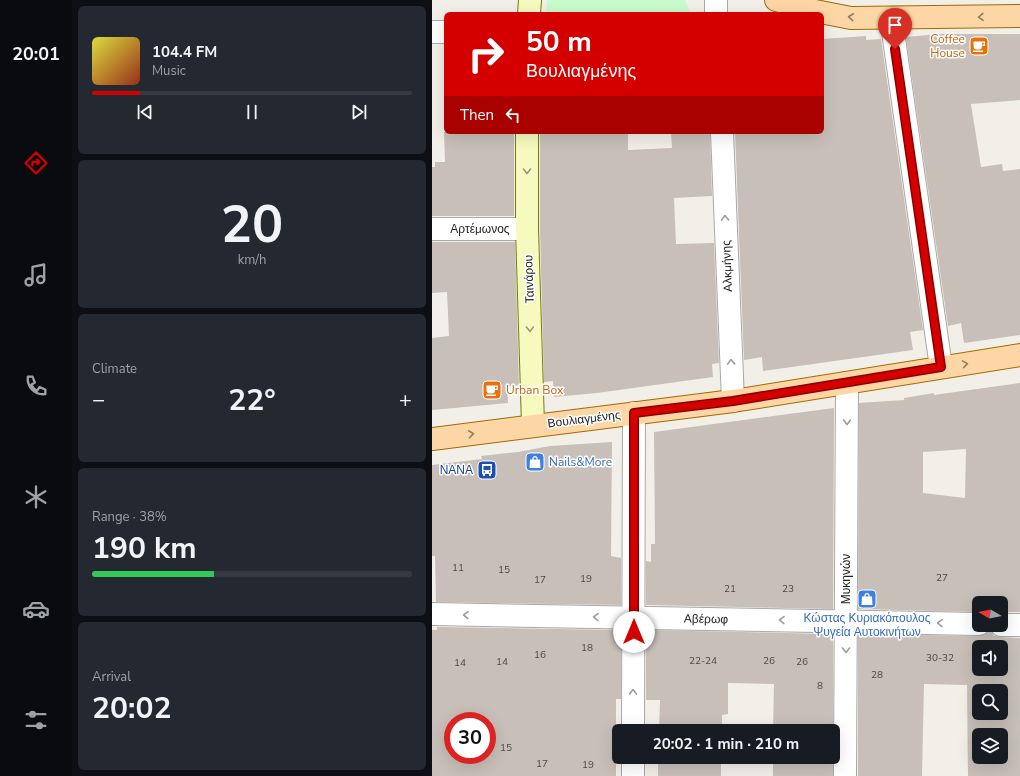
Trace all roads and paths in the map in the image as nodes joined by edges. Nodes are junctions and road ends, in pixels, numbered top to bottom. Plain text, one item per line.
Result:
1 (530, 0) edge
2 (716, 0) edge
3 (776, 0) edge
4 (529, 12) edge
5 (716, 12) edge
6 (820, 12) edge
7 (824, 13) edge
8 (1020, 16) edge
9 (891, 18) junction
10 (432, 32) edge
11 (444, 32) edge
12 (527, 134) edge
13 (722, 134) edge
14 (432, 229) edge
15 (527, 229) junction
16 (1020, 355) edge
17 (941, 367) junction
18 (847, 383) junction
19 (733, 401) junction
20 (634, 413) junction
21 (533, 425) junction
22 (432, 439) edge
23 (432, 614) edge
24 (634, 618) junction
25 (846, 622) junction
26 (972, 624) edge
27 (1008, 625) edge
28 (1020, 625) edge
29 (633, 724) edge
30 (633, 764) edge
31 (633, 776) edge
32 (845, 776) edge

1 - 4 main road
2 - 5 street
6 -> 3 main road
9 -> 7 main road
8 -> 9 main road
9 - 17 street
10 - 11 street
12 -> 15 main road, Ταινάρου
19 -> 13 street, Αλκμήνης
14 - 15 street, Αρτέμωνος
15 -> 21 main road, Ταινάρου
17 -> 16 main road, Βουλιαγμένης
17 - 18 main road, Βουλιαγμένης
18 - 19 main road, Βουλιαγμένης
18 -> 25 street, Μυκηνών
19 - 20 main road, Βουλιαγμένης
20 - 21 main road, Βουλιαγμένης
20 - 24 street
22 -> 21 main road, Βουλιαγμένης
24 -> 23 street, Αβέρωφ
25 -> 24 street, Αβέρωφ
29 -> 24 street
26 -> 25 street, Αβέρωφ
25 -> 32 street, Μυκηνών
27 - 28 street
30 - 31 street

